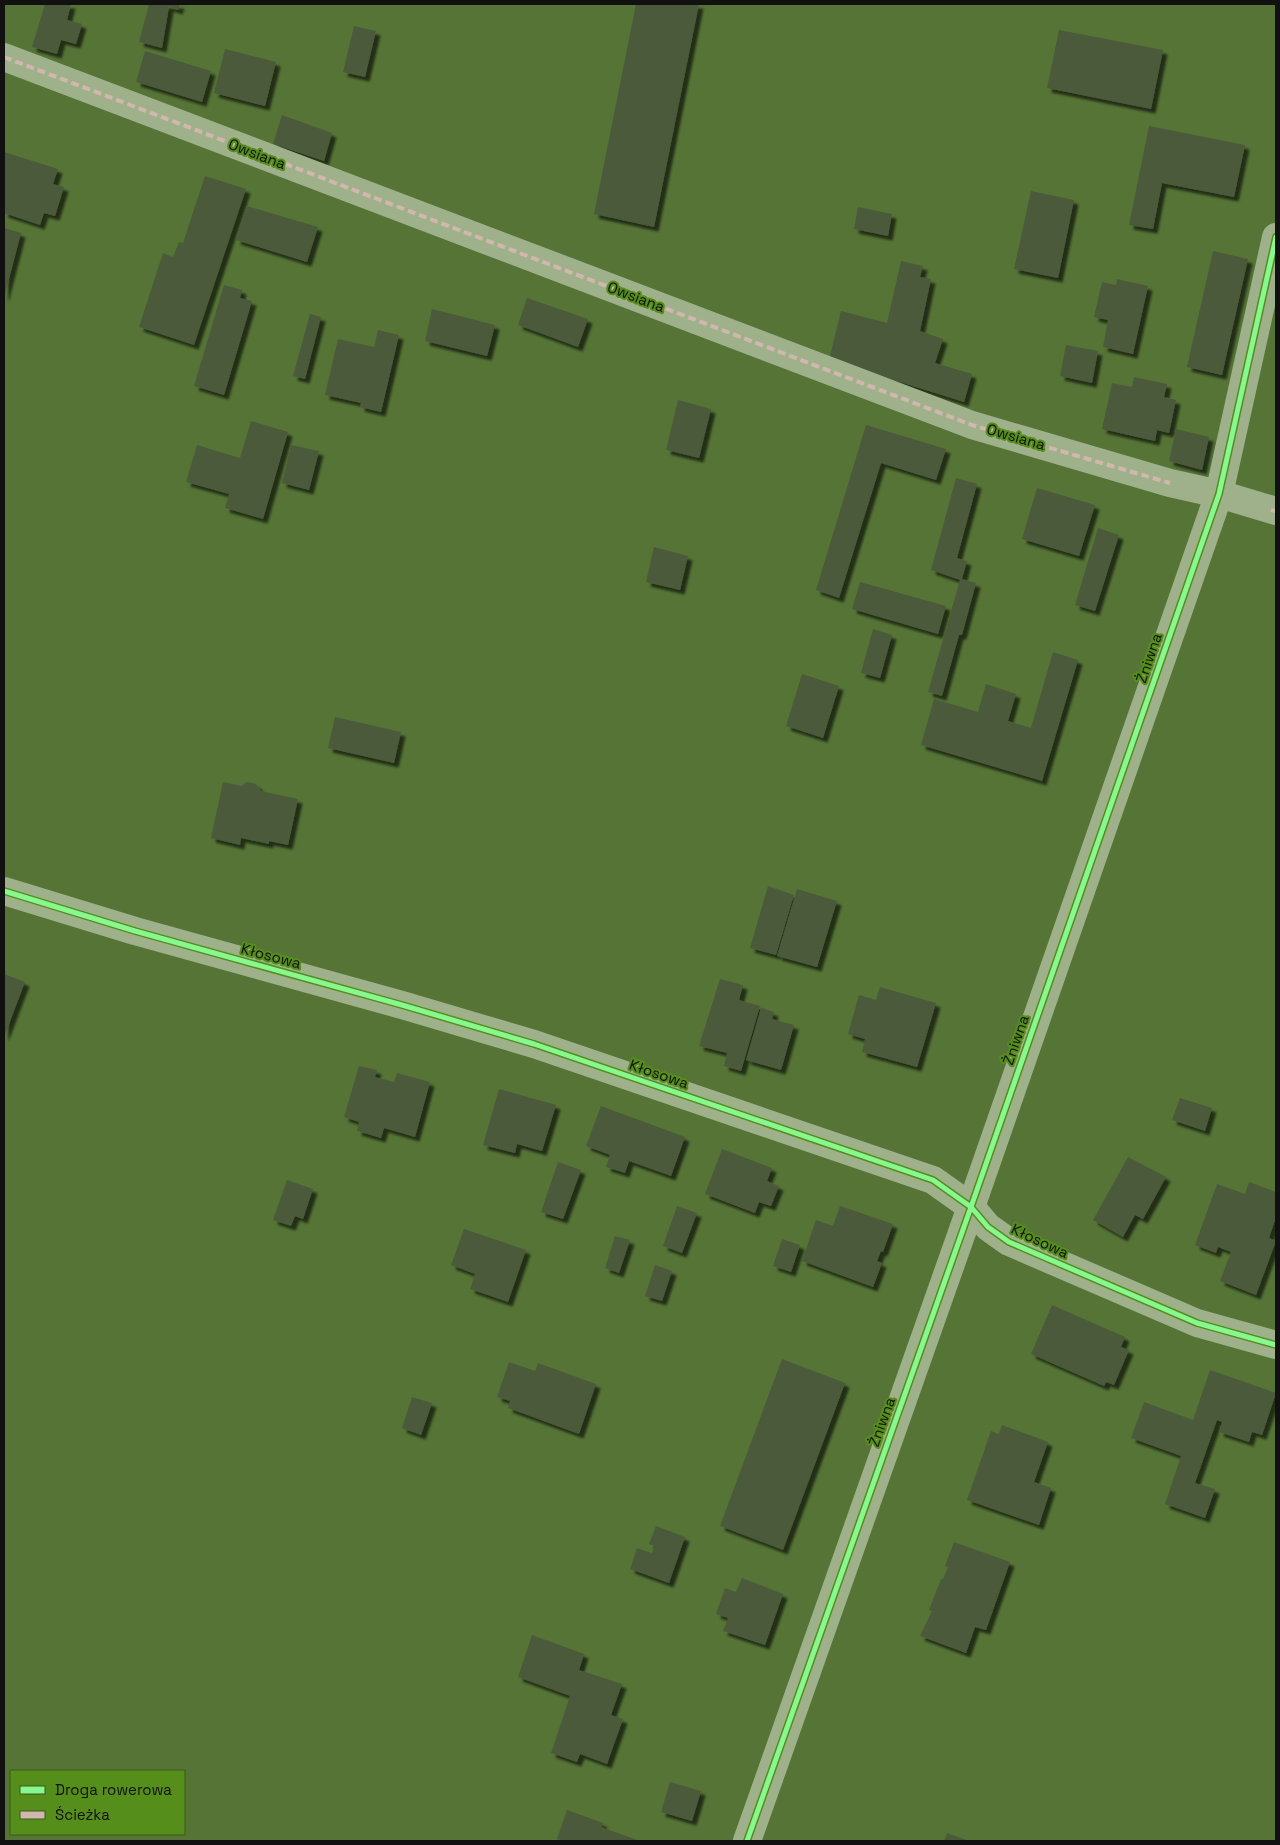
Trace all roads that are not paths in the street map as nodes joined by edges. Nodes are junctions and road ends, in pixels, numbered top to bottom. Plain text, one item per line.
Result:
1 (4, 58) edge
2 (1276, 237) edge
3 (1219, 494) junction
4 (1276, 511) edge
5 (4, 892) edge
6 (971, 1207) junction
7 (1276, 1345) edge
8 (746, 1841) edge

1 - 3 street, Owsiana
2 - 3 street, Żniwna
3 - 4 street, Owsiana
3 - 6 street, Żniwna
5 - 6 street, Kłosowa
6 - 7 street, Kłosowa
6 - 8 street, Żniwna

